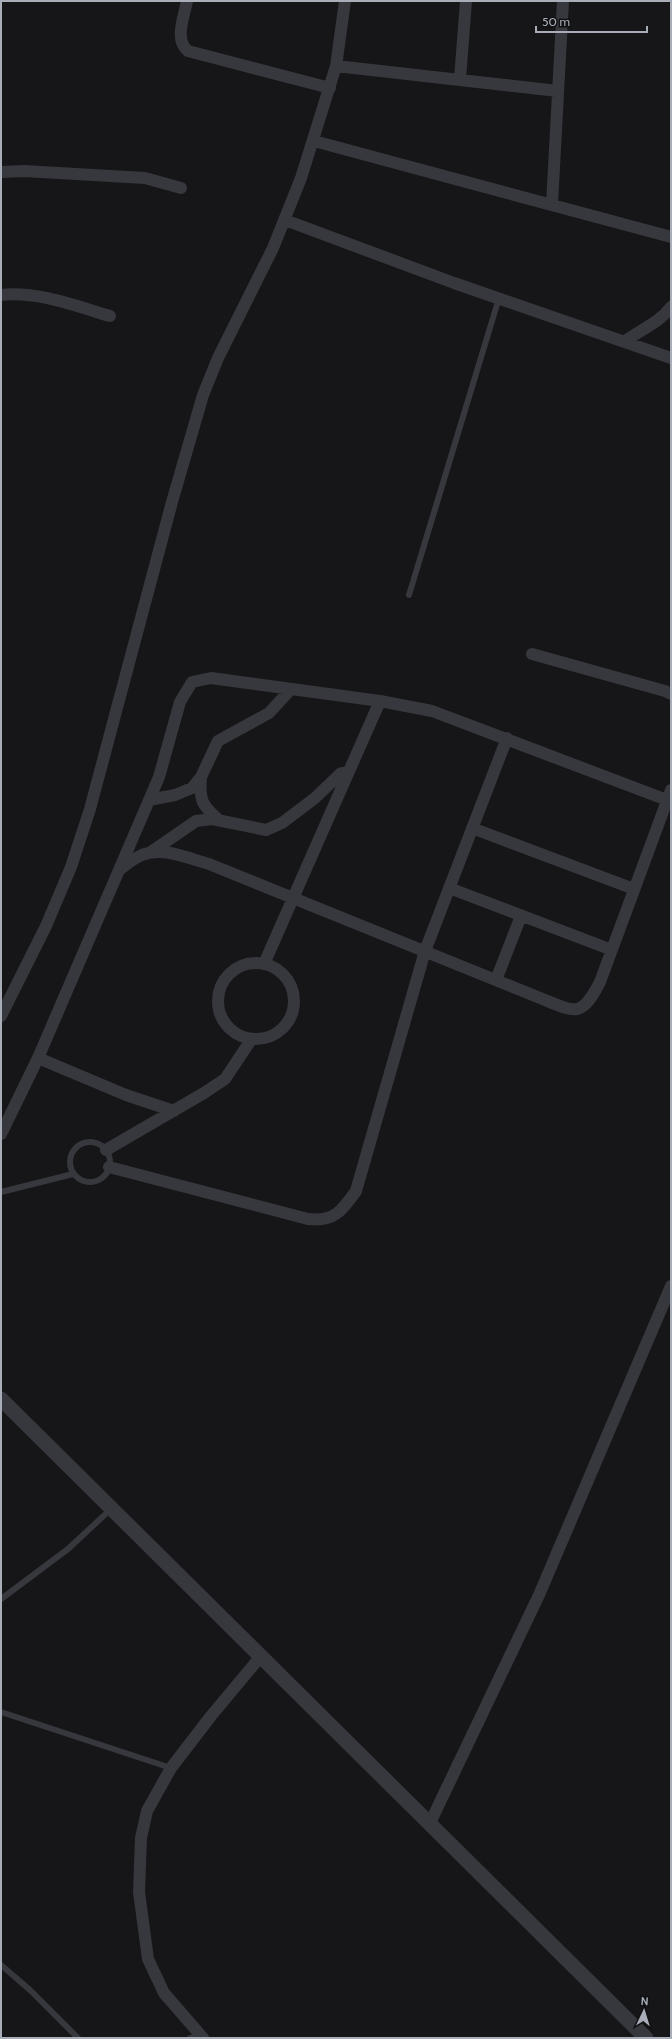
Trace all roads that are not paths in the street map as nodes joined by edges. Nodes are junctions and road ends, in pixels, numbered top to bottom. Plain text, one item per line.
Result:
1 (187, 1) edge
2 (345, 1) edge
3 (466, 1) edge
4 (563, 1) edge
5 (336, 66) junction
6 (460, 79) junction
7 (330, 88) junction
8 (558, 90) junction
9 (314, 141) junction
10 (1, 172) edge
11 (181, 188) dead end
12 (552, 204) junction
13 (285, 220) junction
14 (671, 237) edge
15 (1, 295) edge
16 (498, 298) junction
17 (671, 307) edge
18 (110, 316) dead end
19 (624, 342) junction
20 (671, 358) edge
21 (408, 595) dead end
22 (532, 654) dead end
23 (291, 689) junction
24 (671, 694) edge
25 (380, 701) junction
26 (507, 738) junction
27 (349, 771) junction
28 (201, 777) junction
29 (669, 795) edge
30 (149, 800) junction
31 (220, 821) junction
32 (472, 828) junction
33 (151, 852) junction
34 (119, 870) junction
35 (449, 888) junction
36 (634, 889) junction
37 (292, 898) junction
38 (521, 916) junction
39 (612, 950) junction
40 (425, 951) junction
41 (264, 964) junction
42 (496, 980) junction
43 (1, 1016) edge
44 (251, 1040) junction
45 (38, 1058) junction
46 (174, 1111) junction
47 (1, 1134) edge
48 (106, 1150) junction
49 (110, 1167) junction
50 (73, 1174) junction
51 (1, 1192) edge
52 (671, 1286) edge
53 (1, 1399) edge
54 (112, 1507) junction
55 (1, 1599) edge
56 (262, 1656) junction
57 (1, 1712) edge
58 (171, 1768) junction
59 (430, 1823) junction
60 (1, 1965) edge
61 (197, 2037) edge
62 (78, 2038) edge
63 (646, 2038) edge

1 - 7 street
2 - 5 street
3 - 6 street
4 - 8 street
5 - 6 street
5 - 7 street
6 - 8 street
7 - 9 street
8 - 12 street
9 - 12 street
9 - 13 street
10 - 11 street
12 - 14 street
13 - 16 street
13 - 43 street
15 - 18 street
16 - 19 street
16 - 21 lane
17 - 19 street
19 - 20 street
22 - 24 street
23 - 25 street
23 - 28 street
23 - 30 street
25 - 26 street
25 - 27 street
26 - 29 street
26 - 32 street
27 - 31 street
27 - 37 street
28 - 30 street
28 - 31 street
29 - 36 street
30 - 34 street
31 - 33 street
32 - 35 street
32 - 36 street
33 - 34 street
33 - 37 street
34 - 45 street
35 - 38 street
35 - 40 street
36 - 39 street
37 - 40 street
37 - 41 street
38 - 39 street
38 - 42 street
39 - 42 street
40 - 42 street
40 - 49 street
41 - 44 street
41 - 44 street
44 - 46 street
45 - 46 street
45 - 47 street
46 - 48 street
48 - 49 lane
48 - 50 lane
49 - 50 lane
50 - 51 lane
52 - 59 street
53 - 54 street
54 - 55 lane
54 - 56 street
56 - 58 street
56 - 59 street
57 - 58 lane
58 - 61 street
59 - 63 street
60 - 62 lane

